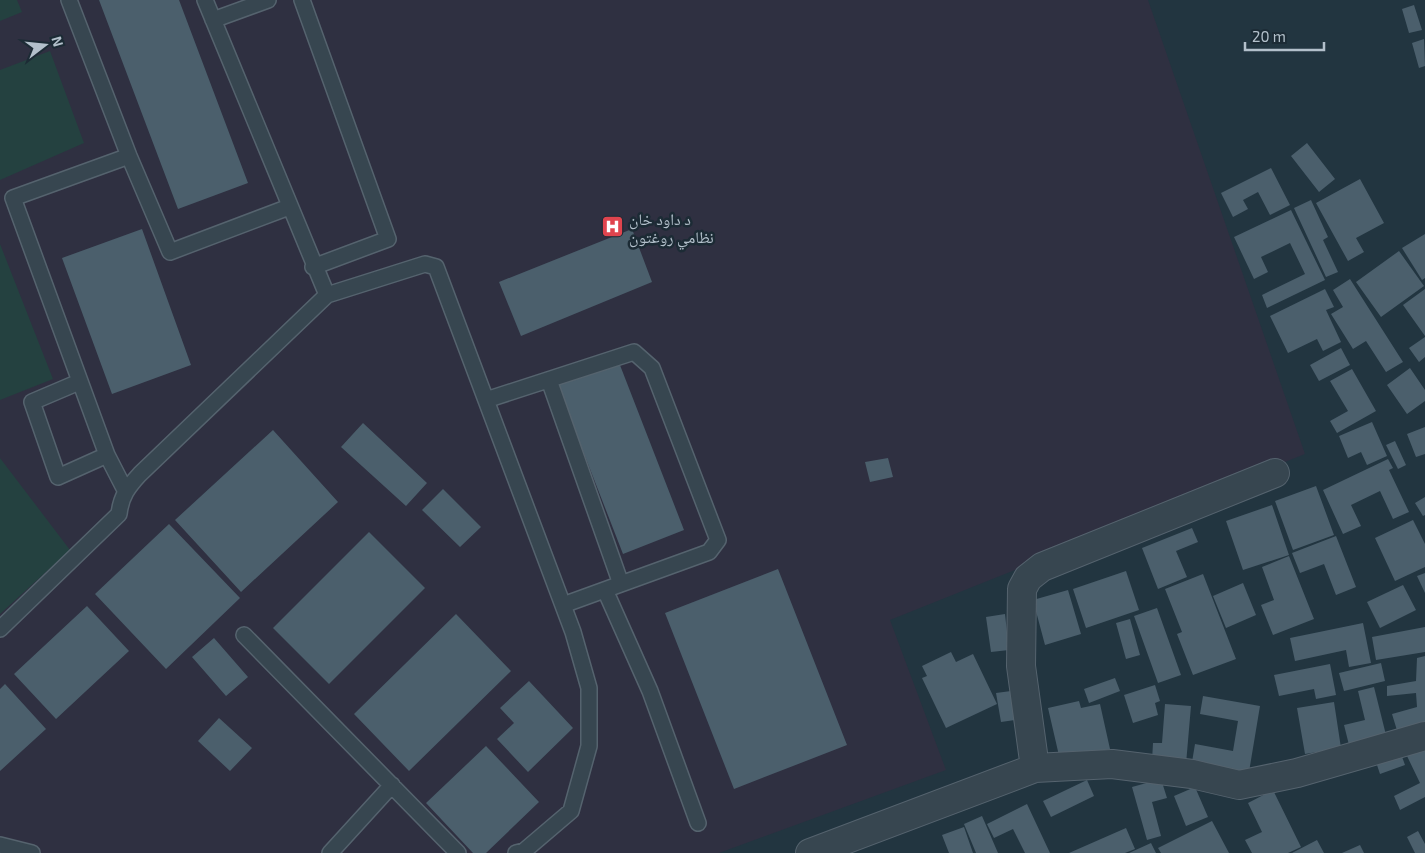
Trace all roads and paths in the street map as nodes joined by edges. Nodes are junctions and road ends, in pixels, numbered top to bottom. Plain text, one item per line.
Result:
1 (68, 0) edge
2 (205, 0) edge
3 (268, 0) edge
4 (302, 0) edge
5 (213, 20) junction
6 (129, 156) junction
7 (289, 207) junction
8 (313, 267) junction
9 (327, 295) junction
10 (549, 380) junction
11 (79, 382) junction
12 (486, 400) junction
13 (107, 455) junction
14 (1275, 473) dead end
15 (125, 490) junction
16 (621, 584) junction
17 (605, 590) junction
18 (563, 605) junction
19 (0, 629) edge
20 (244, 635) dead end
21 (1425, 736) edge
22 (1035, 768) junction
23 (392, 785) junction
24 (698, 823) dead end
25 (0, 845) edge
26 (849, 847) edge
27 (32, 853) edge
28 (330, 853) edge
29 (458, 853) edge
30 (516, 853) edge
31 (810, 853) edge

1 - 6 lane
2 - 5 lane
3 - 5 lane
4 - 8 lane
5 - 7 lane
6 - 7 lane
6 - 11 lane
7 - 8 lane
8 - 9 lane
9 - 12 lane
9 - 15 lane
10 - 12 lane
10 - 16 lane
10 - 16 lane
11 - 13 lane
11 - 13 lane
12 - 18 lane
13 - 15 lane
14 - 22 street
15 - 19 lane
16 - 17 lane
17 - 18 lane
17 - 24 lane
18 - 30 lane
20 - 23 lane
21 - 22 street
22 - 26 street
23 - 28 lane
23 - 29 lane
25 - 27 lane
26 - 31 street

